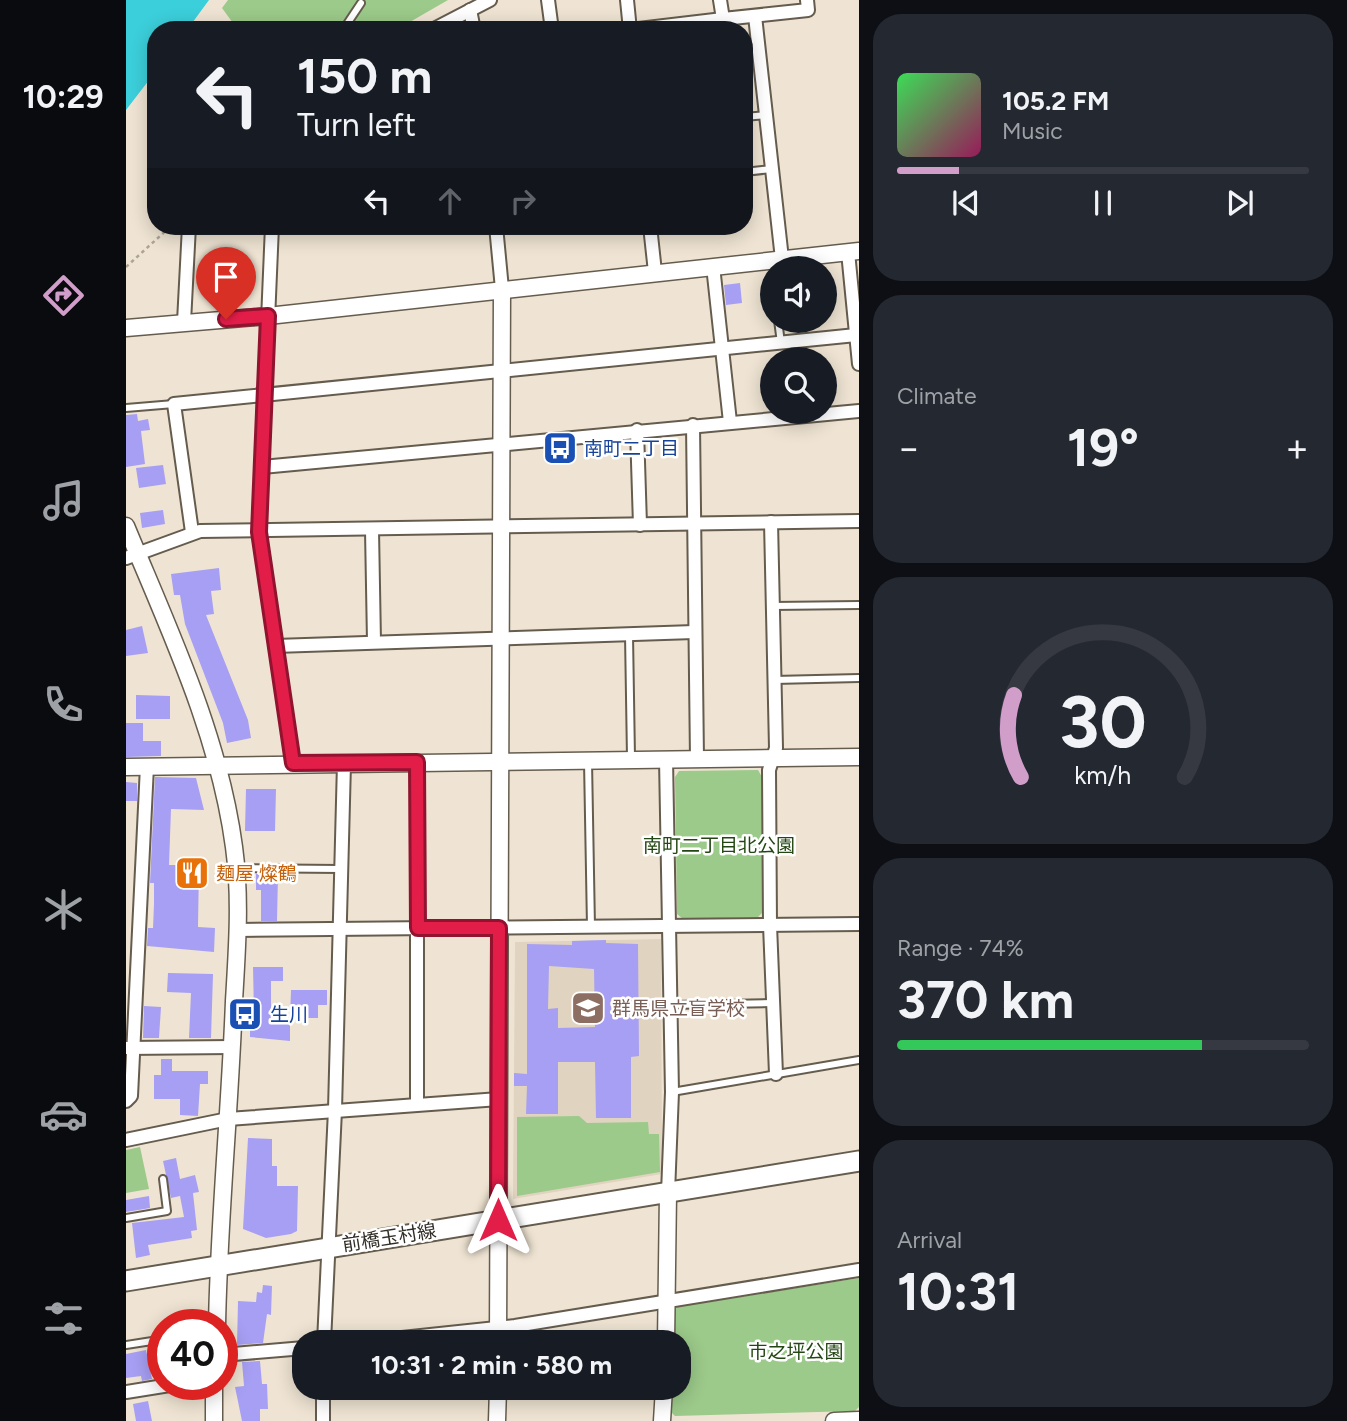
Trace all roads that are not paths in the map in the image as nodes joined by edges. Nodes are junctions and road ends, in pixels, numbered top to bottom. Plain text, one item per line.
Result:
1 (490, 0) edge
2 (548, 0) edge
3 (627, 0) edge
4 (720, 0) edge
5 (807, 0) edge
6 (361, 3) dead end
7 (470, 10) junction
8 (755, 16) junction
9 (348, 21) edge
10 (449, 21) edge
11 (472, 21) edge
12 (551, 21) edge
13 (629, 21) edge
14 (722, 21) edge
15 (734, 21) edge
16 (766, 115) junction
17 (753, 116) edge
18 (772, 169) junction
19 (753, 171) edge
20 (189, 235) edge
21 (272, 235) edge
22 (497, 235) edge
23 (651, 235) edge
24 (853, 252) edge
25 (775, 256) edge
26 (827, 256) edge
27 (760, 264) edge
28 (713, 266) junction
29 (654, 272) junction
30 (854, 276) edge
31 (502, 289) junction
32 (268, 316) junction
33 (184, 322) junction
34 (126, 328) edge
35 (780, 333) edge
36 (856, 335) junction
37 (781, 343) junction
38 (721, 350) junction
39 (859, 364) edge
40 (502, 371) junction
41 (264, 396) junction
42 (174, 404) junction
43 (126, 408) edge
44 (859, 411) edge
45 (730, 422) junction
46 (693, 425) junction
47 (637, 430) junction
48 (502, 442) junction
49 (262, 467) junction
50 (859, 521) edge
51 (771, 522) junction
52 (694, 524) junction
53 (640, 525) junction
54 (126, 526) edge
55 (501, 528) junction
56 (372, 530) junction
57 (192, 532) junction
58 (259, 532) junction
59 (132, 555) edge
60 (773, 606) junction
61 (859, 606) edge
62 (694, 632) junction
63 (629, 635) junction
64 (501, 640) junction
65 (374, 642) junction
66 (275, 646) junction
67 (859, 678) edge
68 (775, 680) junction
69 (859, 757) edge
70 (772, 758) junction
71 (666, 759) junction
72 (697, 759) junction
73 (588, 760) junction
74 (631, 760) junction
75 (500, 761) junction
76 (417, 762) junction
77 (293, 763) junction
78 (344, 763) junction
79 (217, 764) junction
80 (126, 766) edge
81 (146, 766) junction
82 (237, 868) junction
83 (341, 869) junction
84 (859, 923) edge
85 (770, 925) junction
86 (669, 926) junction
87 (591, 927) junction
88 (418, 928) junction
89 (499, 928) junction
90 (237, 930) junction
91 (340, 930) junction
92 (772, 1003) junction
93 (670, 1005) junction
94 (130, 1047) edge
95 (233, 1047) junction
96 (859, 1060) edge
97 (776, 1074) junction
98 (672, 1092) junction
99 (499, 1099) junction
100 (126, 1101) edge
101 (417, 1103) junction
102 (335, 1110) junction
103 (228, 1119) junction
104 (126, 1140) edge
105 (859, 1161) edge
106 (163, 1180) dead end
107 (668, 1193) junction
108 (126, 1218) edge
109 (498, 1220) junction
110 (328, 1246) junction
111 (218, 1265) junction
112 (859, 1270) edge
113 (126, 1281) edge
114 (669, 1300) junction
115 (217, 1309) edge
116 (324, 1330) edge
117 (498, 1330) edge
118 (522, 1330) edge
119 (667, 1330) edge
120 (147, 1342) edge
121 (126, 1345) edge
122 (292, 1349) edge
123 (238, 1354) edge
124 (147, 1388) edge
125 (126, 1392) edge
126 (214, 1400) edge
127 (323, 1400) edge
128 (498, 1400) edge
129 (663, 1400) edge
130 (859, 1420) edge
131 (214, 1421) edge
132 (323, 1421) edge
133 (498, 1421) edge
134 (662, 1421) edge
135 (834, 1421) edge

1 - 7 street
2 - 12 street
3 - 13 street
4 - 14 street
5 - 8 street
6 - 9 lane
7 - 10 street
7 - 11 street
8 - 15 street
8 - 16 street
16 - 17 lane
16 - 18 street
18 - 19 lane
18 - 25 street
20 - 33 street
21 - 32 street
22 - 31 street
23 - 29 street
24 - 26 street
24 - 30 street
27 - 28 street
28 - 29 street
28 - 38 street
29 - 31 street
30 - 36 street
31 - 32 street
31 - 40 street
32 - 33 street
32 - 41 street
33 - 34 street
35 - 37 lane
36 - 37 street
36 - 39 street
37 - 38 street
38 - 40 street
38 - 45 street
40 - 41 street
40 - 48 street
41 - 42 street
41 - 49 street
42 - 43 lane
42 - 57 street
44 - 45 street
45 - 46 street
46 - 47 street
46 - 52 street
47 - 48 street
47 - 53 street
48 - 49 street
48 - 55 street
49 - 58 street
50 - 51 street
51 - 52 street
51 - 60 street
52 - 53 street
52 - 62 street
53 - 55 street
54 - 59 street
55 - 56 street
55 - 64 street
56 - 58 street
56 - 65 street
57 - 58 street
57 - 59 street
58 - 66 street
59 - 79 street
60 - 61 lane
60 - 68 street
62 - 63 street
62 - 72 street
63 - 64 street
63 - 74 lane
64 - 65 street
64 - 75 street
65 - 66 street
66 - 77 street
67 - 68 lane
68 - 70 street
69 - 70 street
70 - 72 street
70 - 85 street
71 - 72 street
71 - 74 street
71 - 86 street
73 - 74 street
73 - 75 street
73 - 87 lane
75 - 76 street
75 - 89 street
76 - 78 street
76 - 88 street
77 - 78 street
77 - 79 street
78 - 83 street
79 - 81 street
79 - 82 street
80 - 81 street
81 - 94 street
82 - 83 lane
82 - 90 street
83 - 91 street
84 - 85 street
85 - 86 street
85 - 92 street
86 - 87 street
86 - 93 street
87 - 89 street
88 - 89 street
88 - 91 street
88 - 101 street
89 - 99 street
90 - 91 street
90 - 95 street
91 - 102 street
92 - 93 lane
92 - 97 street
93 - 98 street
94 - 95 street
94 - 100 street
95 - 103 street
96 - 97 lane
97 - 98 lane
98 - 107 street
99 - 101 street
99 - 109 street
101 - 102 street
102 - 103 street
102 - 110 street
103 - 104 street
103 - 111 street
105 - 107 main road, 前橋玉村線
106 - 108 lane
107 - 109 main road, 前橋玉村線
107 - 114 street
109 - 110 main road, 前橋玉村線
109 - 117 street
110 - 111 main road, 前橋玉村線
110 - 116 street
111 - 113 main road, 前橋玉村線
111 - 115 street
112 - 114 street
114 - 118 street
114 - 119 street
120 - 121 lane
122 - 123 street
124 - 125 street
126 - 131 street
127 - 132 street
128 - 133 street
129 - 134 street
130 - 135 street

